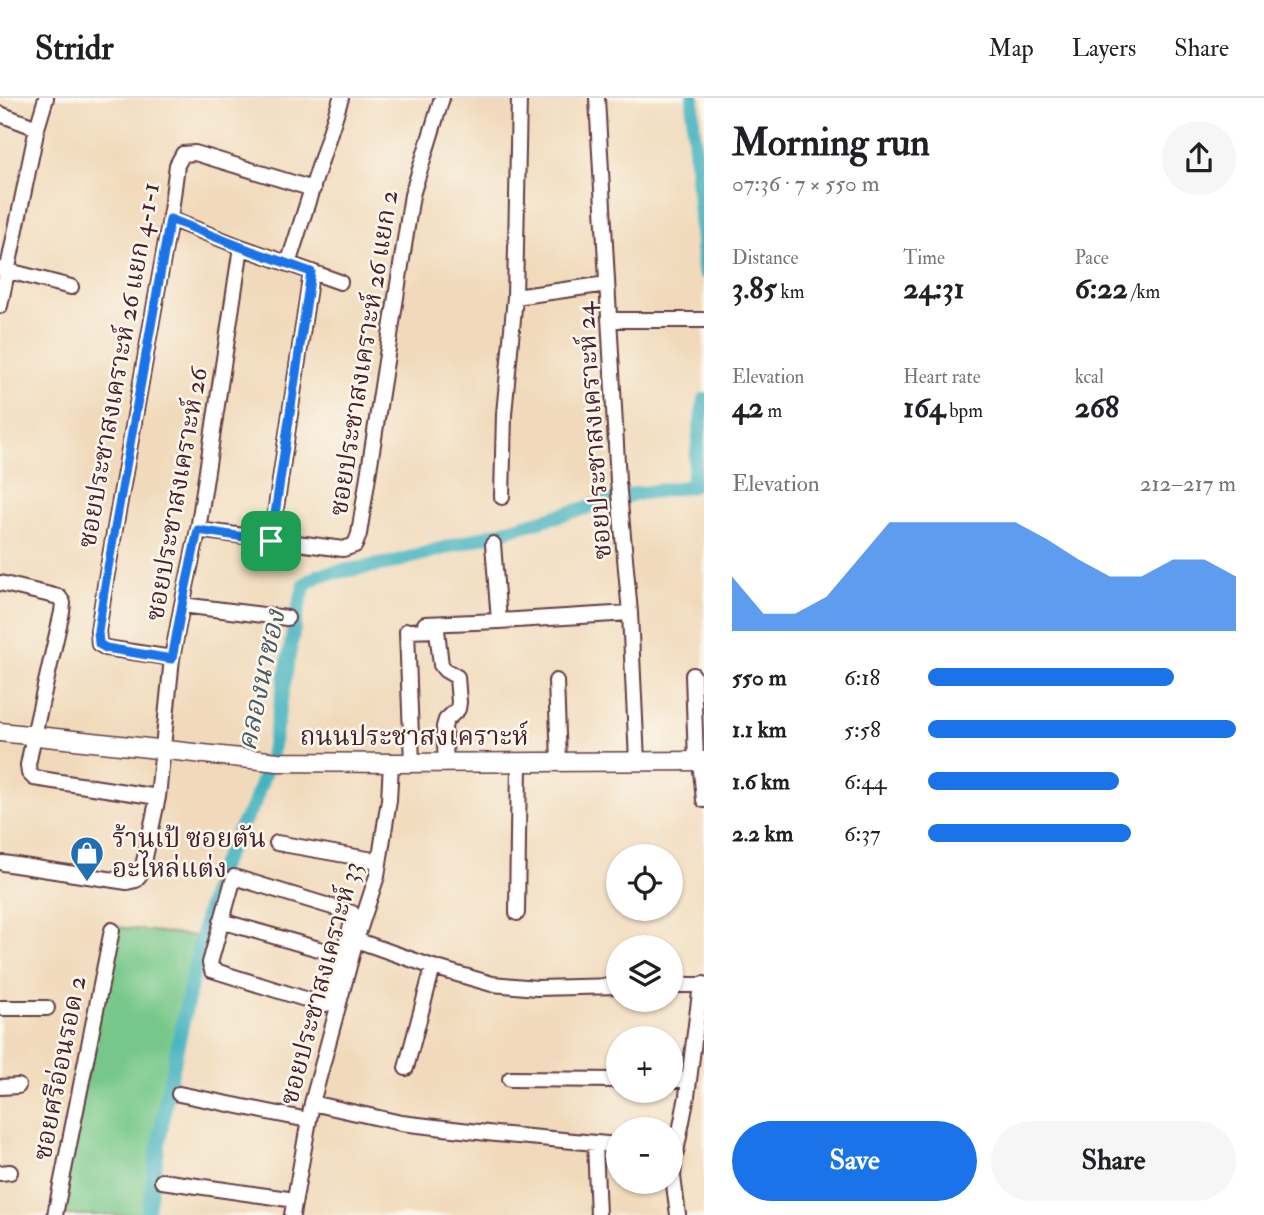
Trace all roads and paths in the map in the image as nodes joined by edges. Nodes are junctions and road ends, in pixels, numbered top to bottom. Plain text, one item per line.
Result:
1 (46, 98) edge
2 (340, 98) edge
3 (442, 98) edge
4 (519, 98) edge
5 (597, 98) edge
6 (0, 114) edge
7 (37, 128) junction
8 (313, 189) junction
9 (170, 219) junction
10 (241, 247) junction
11 (288, 264) junction
12 (4, 270) edge
13 (311, 272) junction
14 (340, 282) dead end
15 (607, 284) junction
16 (71, 287) dead end
17 (515, 297) junction
18 (0, 306) edge
19 (609, 320) junction
20 (704, 320) edge
21 (502, 497) dead end
22 (198, 530) junction
23 (271, 541) junction
24 (493, 544) dead end
25 (0, 583) edge
26 (182, 605) junction
27 (630, 613) junction
28 (287, 618) dead end
29 (499, 621) junction
30 (403, 624) dead end
31 (172, 659) junction
32 (693, 675) dead end
33 (556, 681) dead end
34 (0, 732) edge
35 (34, 735) junction
36 (162, 750) junction
37 (637, 761) junction
38 (700, 761) edge
39 (519, 762) junction
40 (559, 762) junction
41 (391, 763) junction
42 (412, 763) junction
43 (446, 763) junction
44 (158, 797) junction
45 (704, 800) edge
46 (276, 843) dead end
47 (379, 861) junction
48 (3, 863) dead end
49 (517, 914) dead end
50 (220, 921) junction
51 (112, 930) dead end
52 (356, 940) junction
53 (346, 957) junction
54 (433, 967) junction
55 (683, 985) edge
56 (702, 985) edge
57 (606, 986) edge
58 (0, 1008) edge
59 (47, 1008) dead end
60 (406, 1068) dead end
61 (510, 1079) dead end
62 (606, 1080) edge
63 (683, 1080) edge
64 (688, 1080) junction
65 (0, 1087) edge
66 (18, 1087) dead end
67 (179, 1094) dead end
68 (312, 1103) junction
69 (680, 1117) edge
70 (309, 1120) junction
71 (596, 1143) junction
72 (606, 1144) edge
73 (162, 1181) dead end
74 (675, 1194) edge
75 (293, 1208) edge
76 (55, 1215) edge
77 (598, 1215) edge
78 (678, 1215) edge

1 - 7 street
2 - 8 street
3 - 23 street, ซอยประชาสงเคราะห์ 26 แยก 2
4 - 17 street
5 - 15 street, ซอยประชาสงเคราะห์ 24
6 - 7 street
7 - 12 street
8 - 9 street, ซอยประชาสงเคราะห์ 26 แยก 4-1-1
8 - 11 street
9 - 10 street
9 - 31 street, ซอยประชาสงเคราะห์ 26 แยก 4-1-1
10 - 11 street
10 - 22 street, ซอยประชาสงเคราะห์ 26
11 - 13 street
12 - 16 street
12 - 18 street
13 - 14 street
13 - 23 street
15 - 17 street
15 - 19 street, ซอยประชาสงเคราะห์ 24
17 - 21 street
19 - 20 street
19 - 27 street, ซอยประชาสงเคราะห์ 24
22 - 23 street, ซอยประชาสงเคราะห์ 26 แยก 2
22 - 26 street, ซอยประชาสงเคราะห์ 26
24 - 29 street
25 - 35 street
26 - 28 street
26 - 31 street, ซอยประชาสงเคราะห์ 26
27 - 29 street
27 - 37 street, ซอยประชาสงเคราะห์ 24
29 - 30 street
31 - 36 street, ซอยประชาสงเคราะห์ 26
32 - 38 street
33 - 40 street
34 - 35 main road, ถนนประชาสงเคราะห์
35 - 36 main road, ถนนประชาสงเคราะห์
35 - 44 street
36 - 41 main road, ถนนประชาสงเคราะห์
36 - 44 street, ซอยประชาสงเคราะห์ 26
37 - 38 main road, ถนนประชาสงเคราะห์
37 - 40 main road, ถนนประชาสงเคราะห์
38 - 45 street
39 - 40 main road, ถนนประชาสงเคราะห์
39 - 43 main road, ถนนประชาสงเคราะห์
39 - 49 street
41 - 42 main road, ถนนประชาสงเคราะห์
41 - 47 street, ซอยประชาสงเคราะห์ 33
42 - 43 main road, ถนนประชาสงเคราะห์
42 - 43 street
44 - 48 street, ซอยประชาสงเคราะห์ 26
46 - 47 street
47 - 52 street, ซอยประชาสงเคราะห์ 33
50 - 53 street
50 - 53 street
50 - 53 street
51 - 76 street, ซอยศรีอ่อนรอด 2
52 - 53 street, ซอยประชาสงเคราะห์ 33
52 - 54 street
53 - 68 street, ซอยประชาสงเคราะห์ 33
54 - 57 street
54 - 60 street
55 - 56 street
56 - 64 street
58 - 59 street
61 - 62 street
63 - 64 street
64 - 69 street
65 - 66 street
67 - 70 street
68 - 70 street, ซอยประชาสงเคราะห์ 33
68 - 71 street
70 - 75 street, ซอยประชาสงเคราะห์ 33
71 - 72 street
71 - 77 street
73 - 75 street
74 - 78 street

